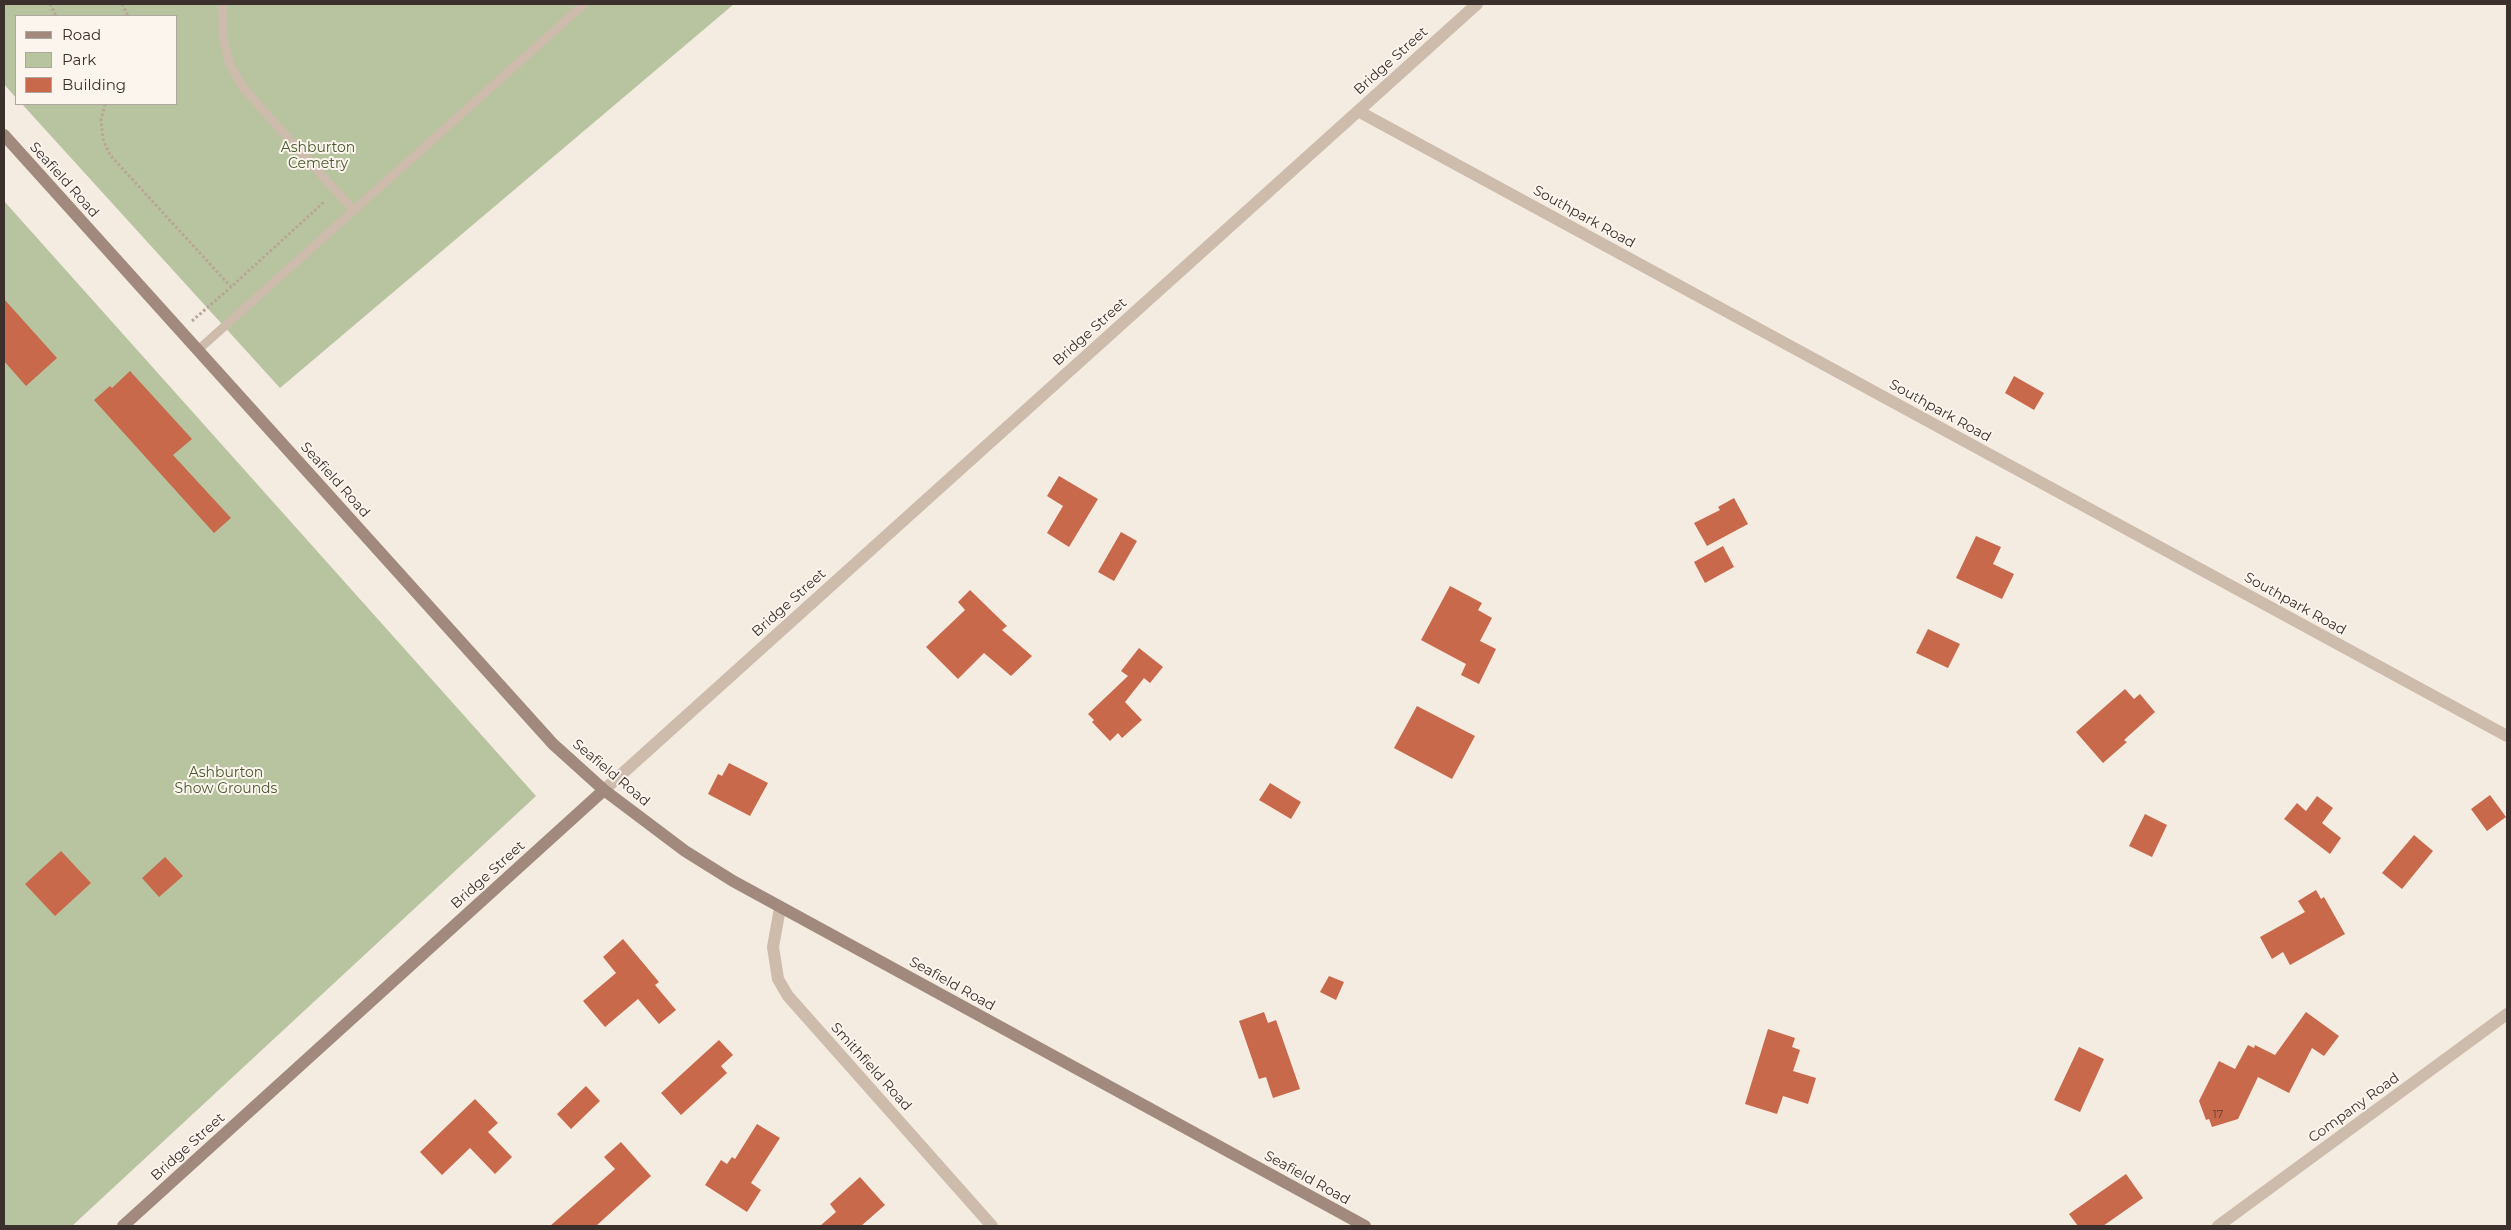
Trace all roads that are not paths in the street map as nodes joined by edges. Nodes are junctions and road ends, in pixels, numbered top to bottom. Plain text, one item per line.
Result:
1 (222, 4) edge
2 (584, 4) edge
3 (1477, 4) edge
4 (1358, 112) junction
5 (4, 135) edge
6 (354, 211) junction
7 (198, 350) junction
8 (2507, 736) edge
9 (604, 790) junction
10 (780, 908) junction
11 (2507, 1014) edge
12 (123, 1226) edge
13 (992, 1226) edge
14 (1364, 1226) edge
15 (2218, 1226) edge

1 - 6 lane
2 - 6 lane
3 - 4 street, Bridge Street
4 - 8 street, Southpark Road
4 - 9 street, Bridge Street
5 - 7 street, Seafield Road
6 - 7 lane
7 - 9 street, Seafield Road
9 - 10 street, Seafield Road
9 - 12 street, Bridge Street
10 - 13 street, Smithfield Road
10 - 14 street, Seafield Road
11 - 15 street, Company Road

